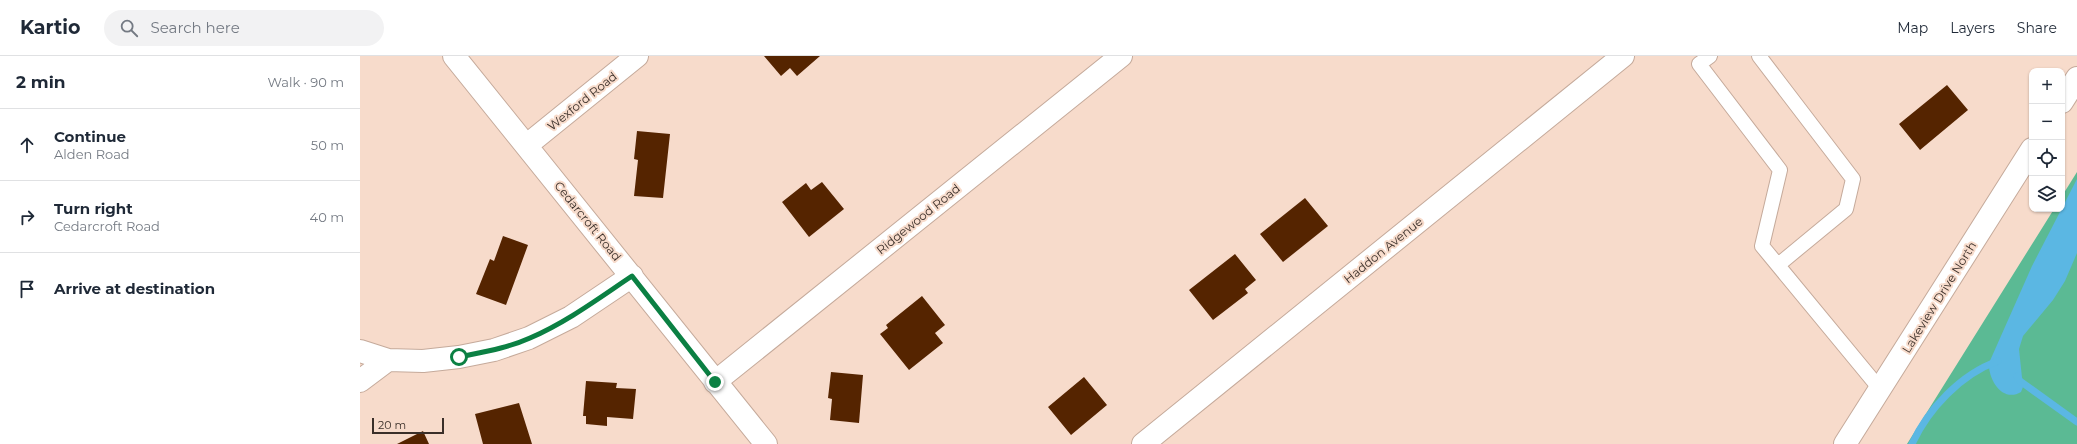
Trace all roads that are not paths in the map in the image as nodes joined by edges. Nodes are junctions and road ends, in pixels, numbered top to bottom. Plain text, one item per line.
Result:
1 (454, 56) edge
2 (637, 56) edge
3 (1121, 56) edge
4 (1623, 56) edge
5 (1710, 56) edge
6 (1759, 56) edge
7 (2077, 78) edge
8 (2065, 97) edge
9 (527, 145) junction
10 (2029, 154) edge
11 (1778, 265) junction
12 (632, 276) junction
13 (360, 351) edge
14 (388, 360) junction
15 (360, 381) edge
16 (715, 382) junction
17 (1880, 389) junction
18 (766, 444) edge
19 (1143, 444) edge
20 (1845, 444) edge

1 - 9 street, Cedarcroft Road
2 - 9 street, Wexford Road
3 - 16 street, Ridgewood Road
4 - 19 street, Haddon Avenue
5 - 11 lane
6 - 11 lane
7 - 8 street
9 - 12 street, Cedarcroft Road
10 - 17 street, Lakeview Drive North
11 - 17 lane
12 - 14 street
12 - 16 street, Cedarcroft Road
13 - 14 street
14 - 15 street
16 - 18 street, Cedarcroft Road
17 - 20 street, Lakeview Drive North

